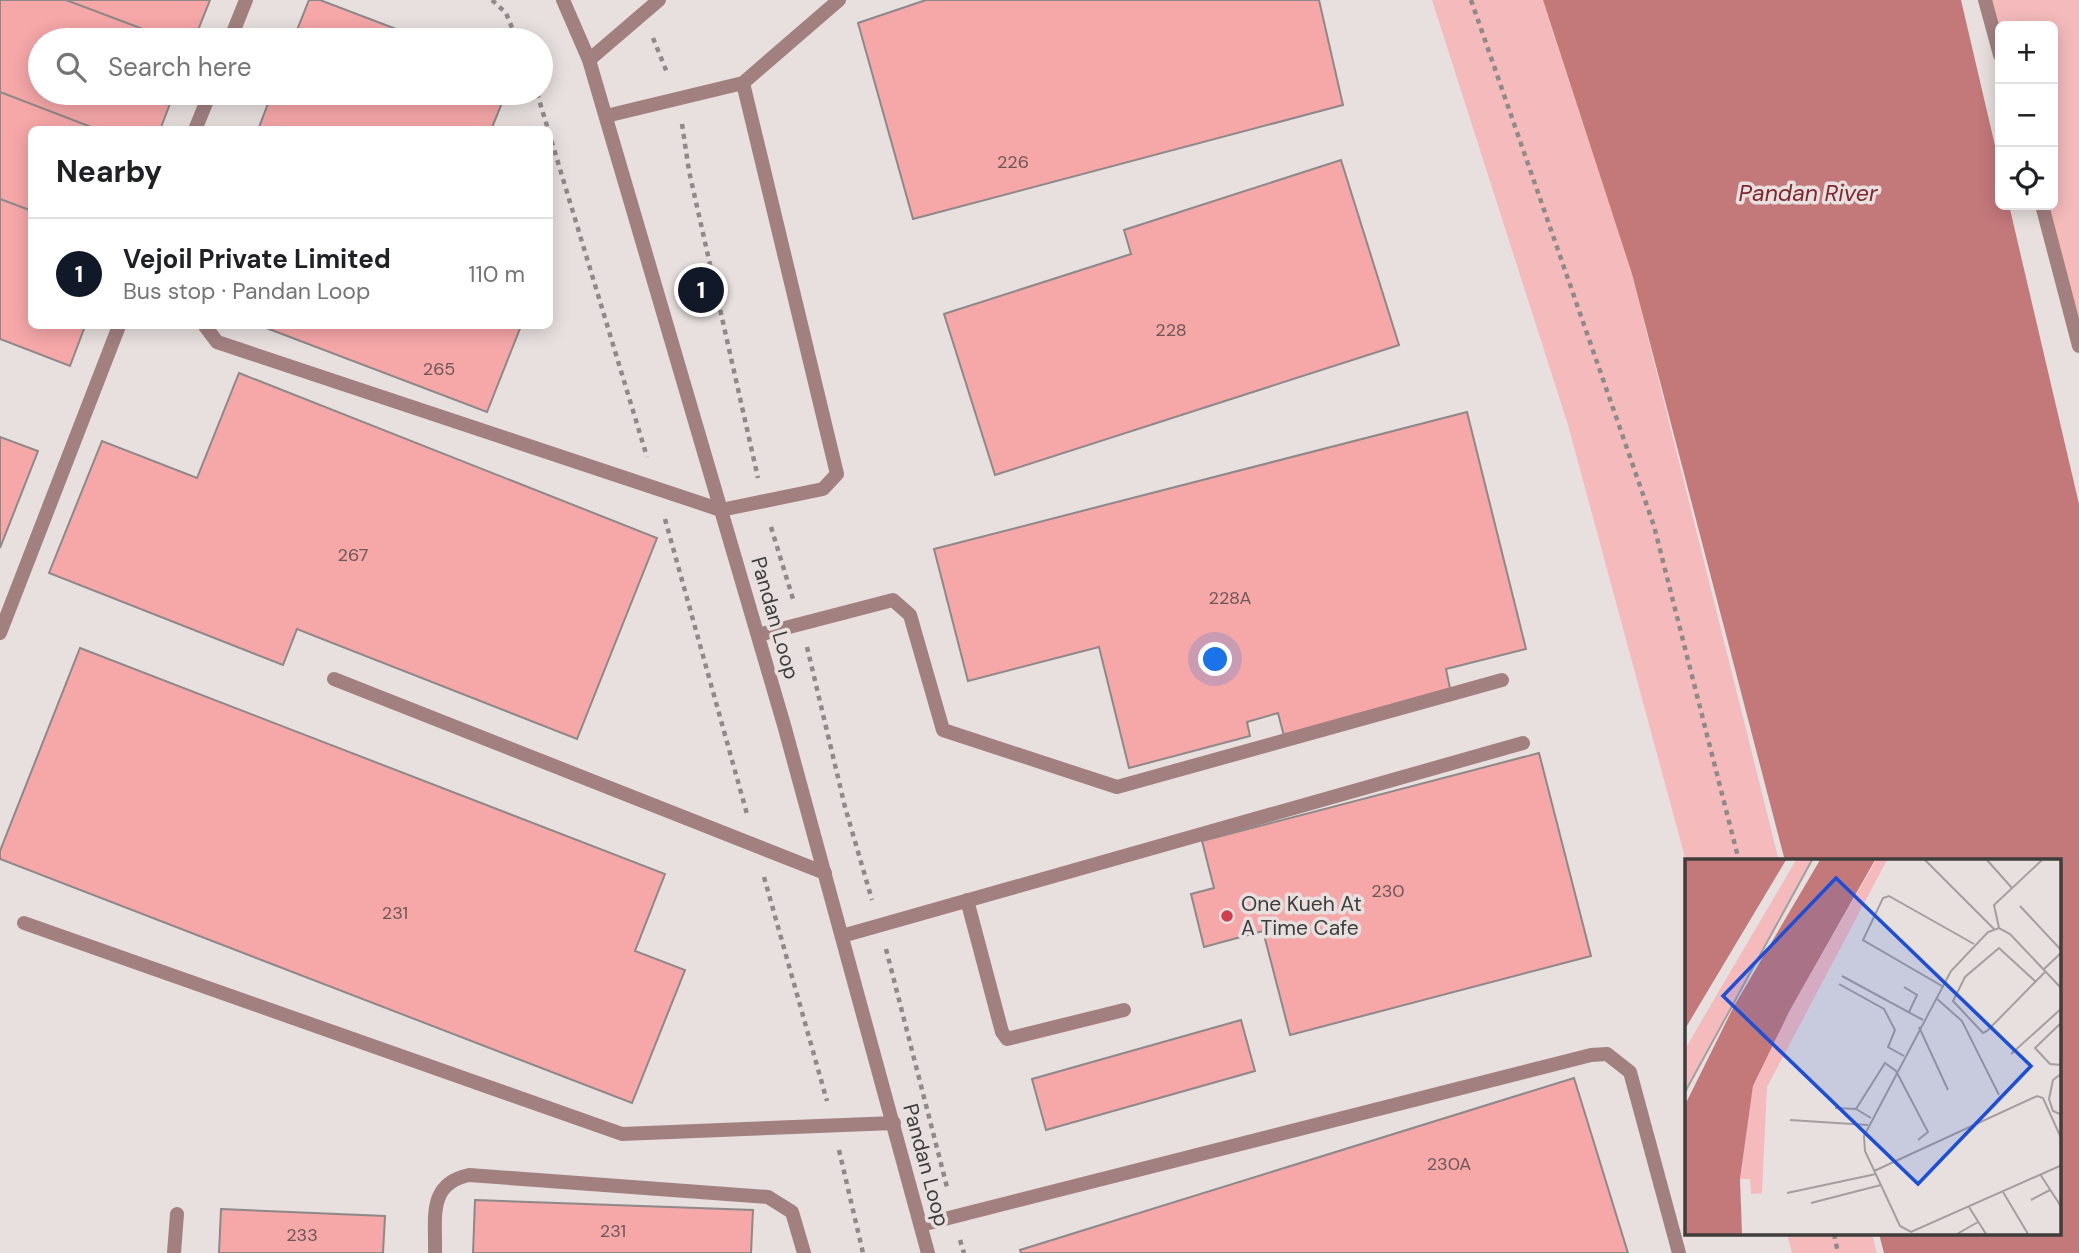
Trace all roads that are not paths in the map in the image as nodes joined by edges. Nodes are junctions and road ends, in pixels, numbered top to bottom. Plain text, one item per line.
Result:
1 (246, 0) edge
2 (563, 0) edge
3 (659, 0) edge
4 (839, 0) edge
5 (1985, 0) edge
6 (235, 28) edge
7 (1995, 37) edge
8 (589, 61) junction
9 (743, 83) junction
10 (205, 105) edge
11 (606, 116) junction
12 (197, 126) edge
13 (2043, 210) edge
14 (118, 329) edge
15 (207, 329) edge
16 (2079, 346) edge
17 (721, 510) junction
18 (0, 633) edge
19 (758, 635) junction
20 (334, 679) dead end
21 (1502, 680) dead end
22 (1522, 743) dead end
23 (825, 873) junction
24 (967, 900) junction
25 (24, 923) dead end
26 (842, 936) junction
27 (1124, 1010) dead end
28 (894, 1124) junction
29 (177, 1214) dead end
30 (921, 1225) junction
31 (174, 1253) edge
32 (435, 1253) edge
33 (804, 1253) edge
34 (928, 1253) edge
35 (1679, 1253) edge

1 - 6 street
2 - 8 street, Pandan Loop
3 - 8 street
4 - 9 street
5 - 7 street
8 - 11 street, Pandan Loop
9 - 11 street
9 - 17 street
10 - 12 street
11 - 17 street, Pandan Loop
13 - 16 street
14 - 18 street
15 - 17 street
17 - 19 street, Pandan Loop
19 - 21 street
19 - 23 street, Pandan Loop
20 - 23 street
22 - 24 street
23 - 26 street, Pandan Loop
24 - 26 street
24 - 27 street
25 - 28 street
26 - 28 street, Pandan Loop
28 - 30 street, Pandan Loop
29 - 31 street
30 - 34 street, Pandan Loop
30 - 35 street
32 - 33 street

